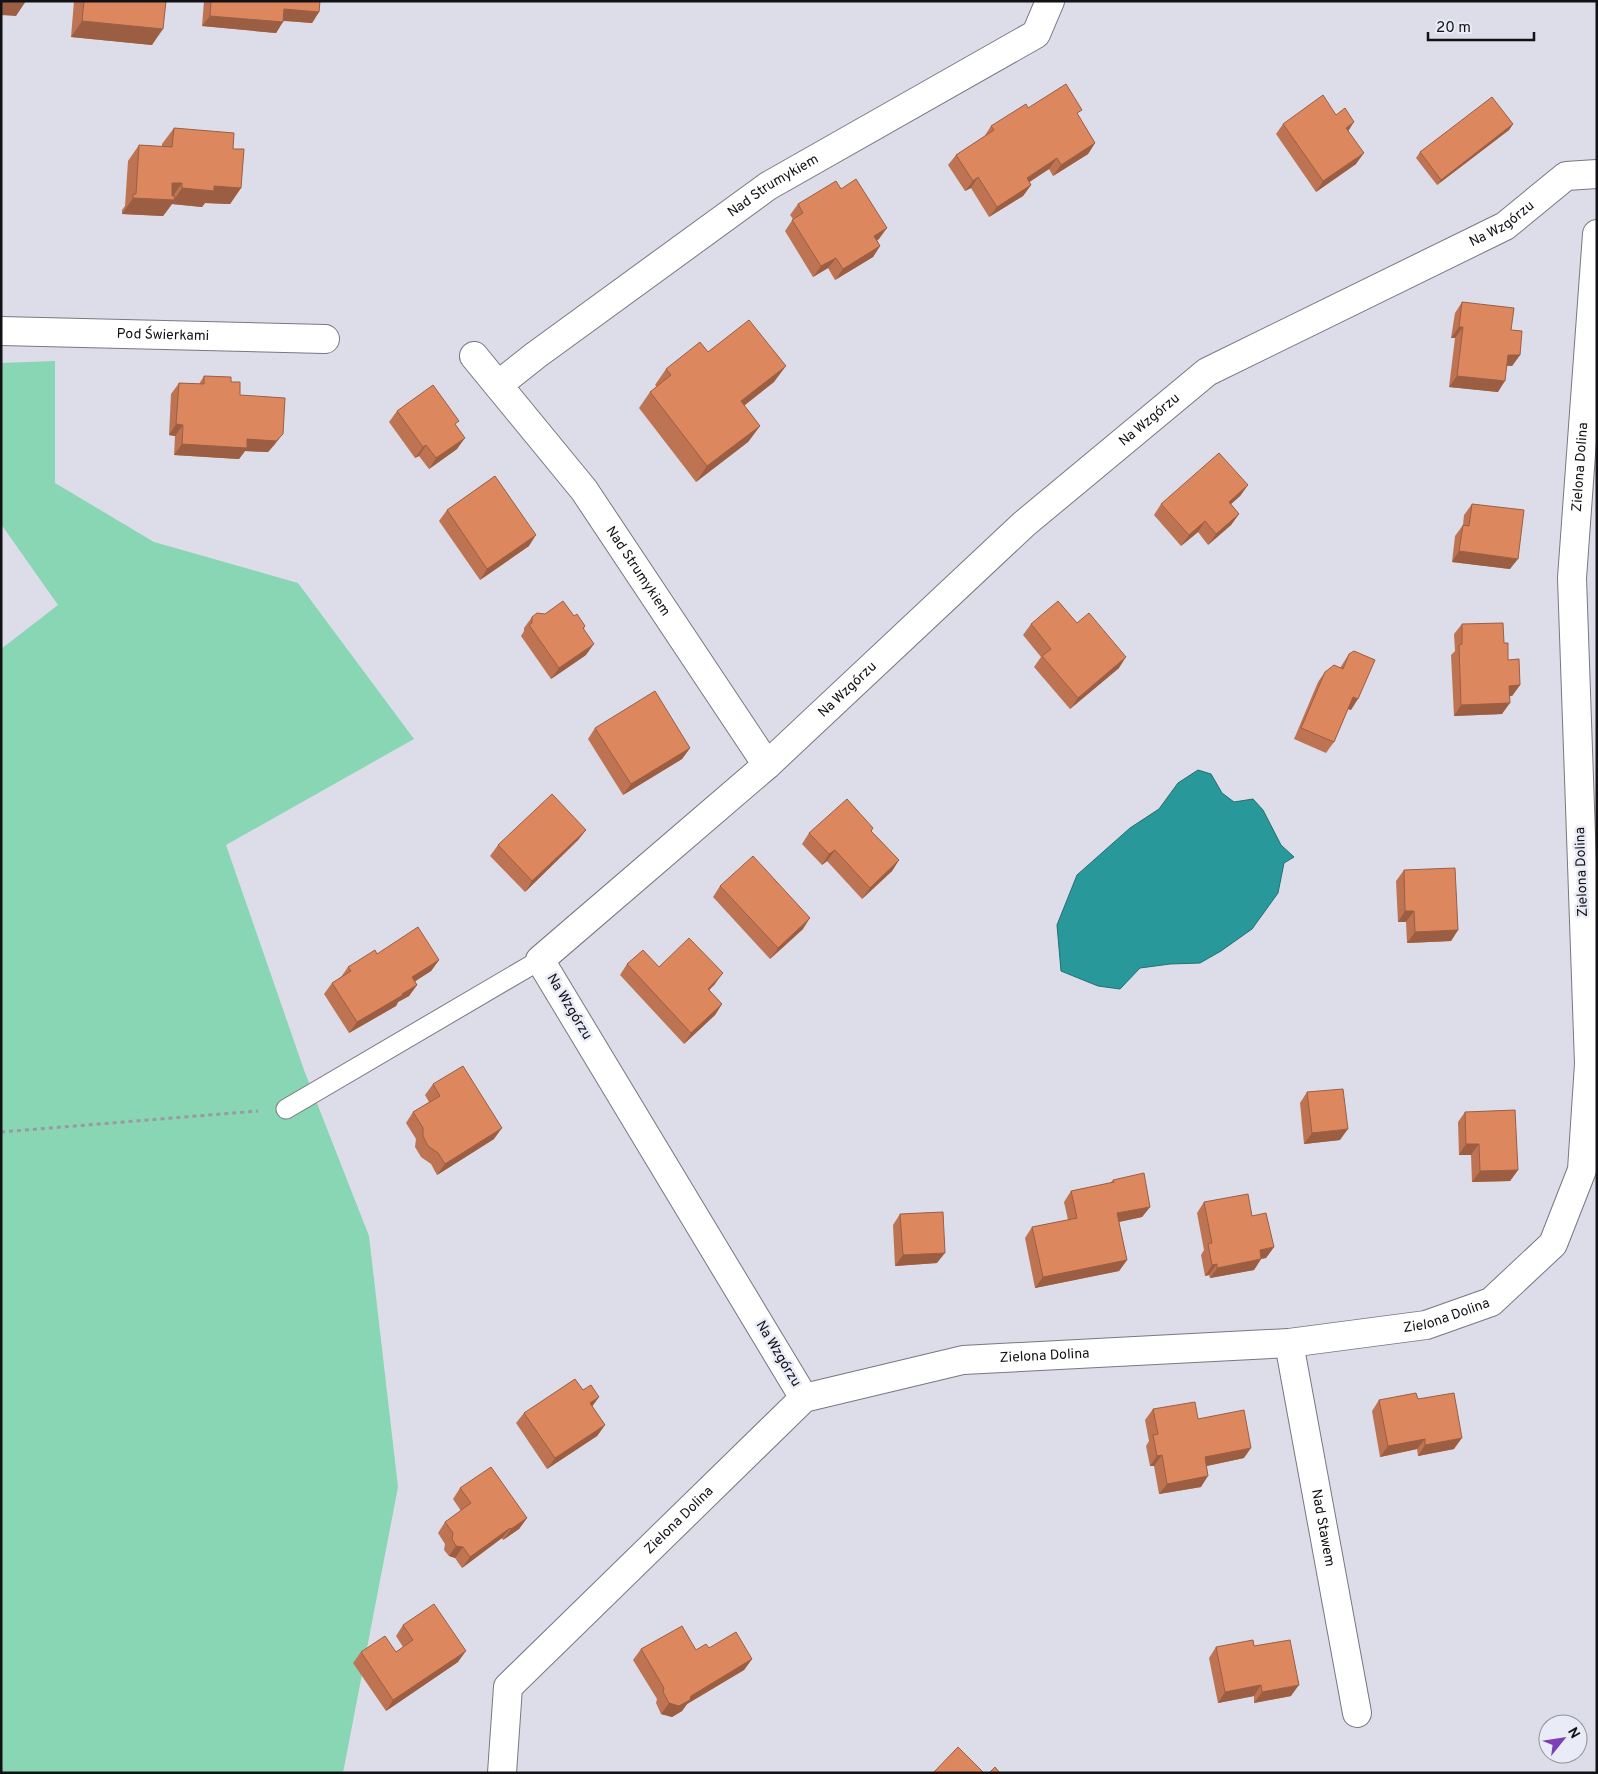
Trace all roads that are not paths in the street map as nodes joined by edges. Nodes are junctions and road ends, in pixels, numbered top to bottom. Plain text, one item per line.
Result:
1 (1050, 1) edge
2 (1597, 174) edge
3 (1597, 234) edge
4 (1, 332) edge
5 (325, 339) dead end
6 (474, 356) dead end
7 (498, 384) junction
8 (767, 765) junction
9 (540, 960) junction
10 (286, 1109) road end
11 (1289, 1343) junction
12 (804, 1398) junction
13 (1357, 1713) dead end
14 (502, 1773) edge

1 - 7 street, Nad Strumykiem
2 - 8 street, Na Wzgórzu
3 - 11 street, Zielona Dolina
4 - 5 street, Pod Świerkami
6 - 7 street, Nad Strumykiem
7 - 8 street, Nad Strumykiem
8 - 9 street, Na Wzgórzu
9 - 10 lane
9 - 12 street, Na Wzgórzu
11 - 12 street, Zielona Dolina
11 - 13 street, Nad Stawem
12 - 14 street, Zielona Dolina

